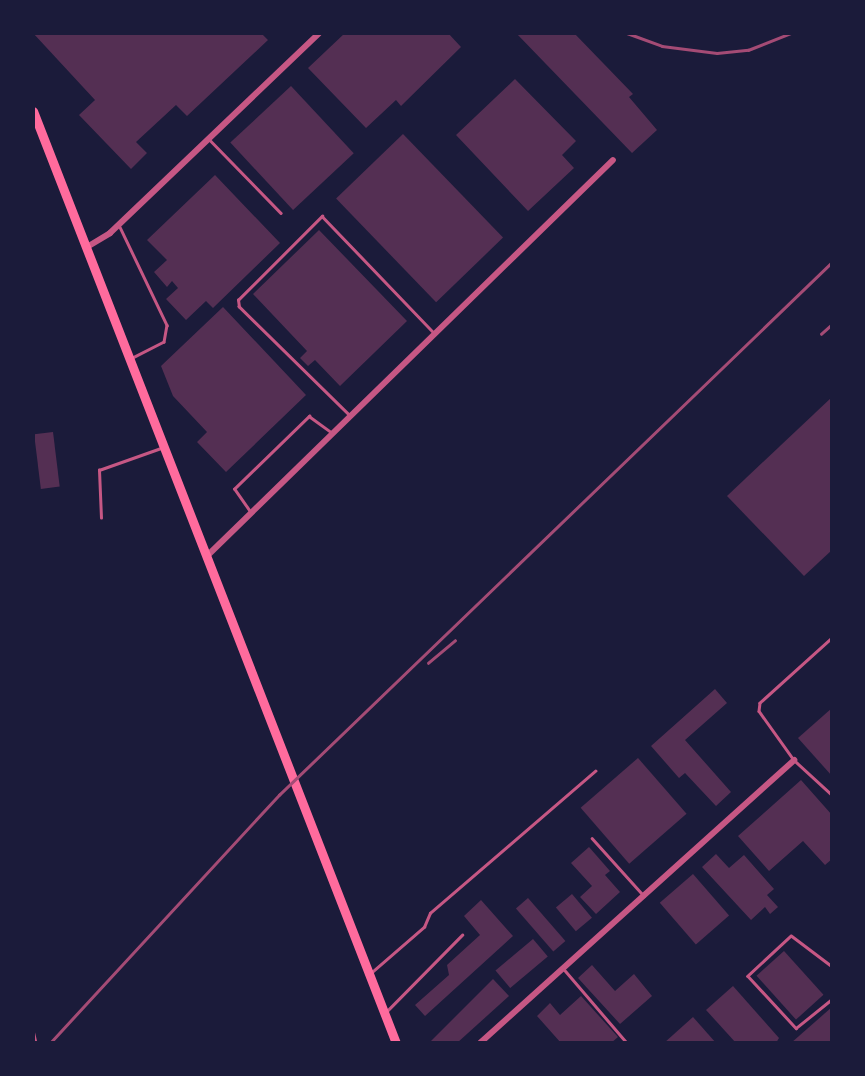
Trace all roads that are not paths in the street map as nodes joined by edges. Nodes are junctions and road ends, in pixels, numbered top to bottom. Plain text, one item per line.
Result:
1 (320, 33) edge
2 (33, 111) edge
3 (209, 139) junction
4 (613, 160) dead end
5 (281, 213) dead end
6 (119, 225) junction
7 (87, 247) junction
8 (435, 334) junction
9 (130, 359) junction
10 (350, 416) junction
11 (333, 433) junction
12 (164, 446) junction
13 (251, 513) junction
14 (101, 518) dead end
15 (207, 556) junction
16 (832, 638) edge
17 (794, 760) junction
18 (595, 771) dead end
19 (832, 795) edge
20 (592, 838) dead end
21 (643, 896) junction
22 (462, 935) dead end
23 (832, 967) edge
24 (563, 968) junction
25 (370, 974) junction
26 (832, 999) edge
27 (384, 1013) junction
28 (33, 1030) edge
29 (36, 1043) edge
30 (396, 1043) edge
31 (480, 1043) edge
32 (628, 1043) edge

1 - 3 street
2 - 7 main road
3 - 5 lane
3 - 6 street
4 - 8 street
6 - 7 street
6 - 9 lane
7 - 9 main road
8 - 10 street
8 - 10 lane
9 - 12 main road
10 - 11 street
11 - 13 street
11 - 13 lane
12 - 14 lane
12 - 15 main road
13 - 15 street
15 - 25 main road
16 - 17 lane
17 - 19 lane
17 - 21 street
18 - 25 lane
20 - 21 lane
21 - 24 street
22 - 27 lane
23 - 26 lane
24 - 31 street
24 - 32 lane
25 - 27 main road
27 - 30 main road
28 - 29 lane

